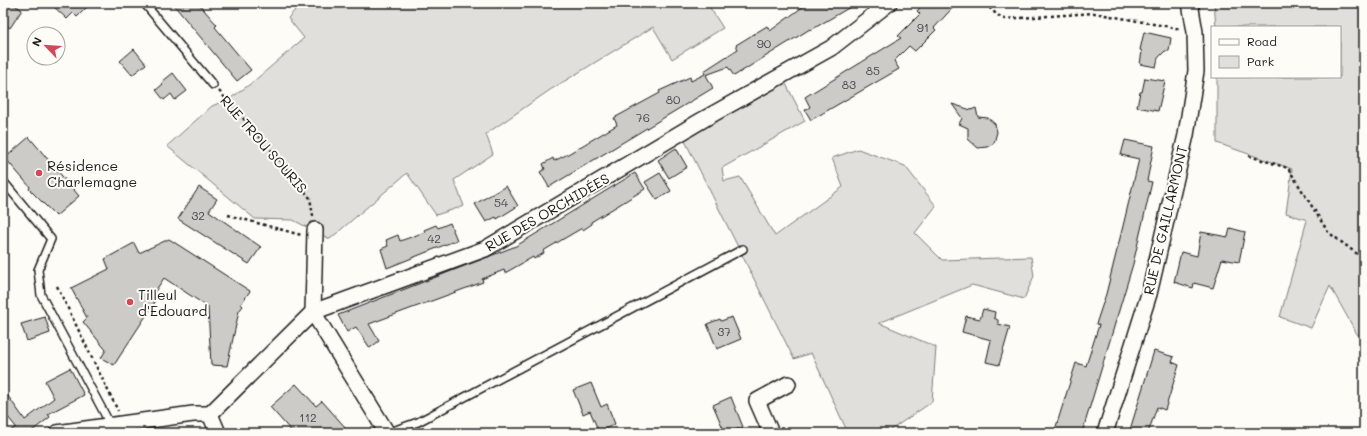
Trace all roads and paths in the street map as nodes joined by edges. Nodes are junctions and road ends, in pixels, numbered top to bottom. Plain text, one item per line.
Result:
1 (144, 3) edge
2 (889, 3) edge
3 (985, 3) edge
4 (1190, 3) edge
5 (1194, 32) junction
6 (213, 85) joint
7 (1249, 156) dead end
8 (3, 181) edge
9 (228, 215) dead end
10 (315, 235) junction
11 (743, 249) dead end
12 (1364, 259) edge
13 (56, 286) dead end
14 (313, 312) junction
15 (788, 384) dead end
16 (210, 414) junction
17 (117, 424) junction
18 (57, 433) edge
19 (218, 433) edge
20 (387, 433) edge
21 (770, 433) edge
22 (1105, 433) edge

1 - 6 lane, RUE TROU SOURIS
2 - 14 street, RUE DES ORCHIDÉES
3 - 5 path
4 - 5 street, RUE DE GAILLARMONT
5 - 22 street, RUE DE GAILLARMONT
6 - 10 path, RUE TROU SOURIS
7 - 12 path
8 - 17 lane
9 - 10 path
10 - 14 street
11 - 20 lane
13 - 17 path
14 - 16 street, RUE DES ORCHIDÉES
14 - 20 street
15 - 21 street
16 - 17 street
16 - 19 street
17 - 18 street

